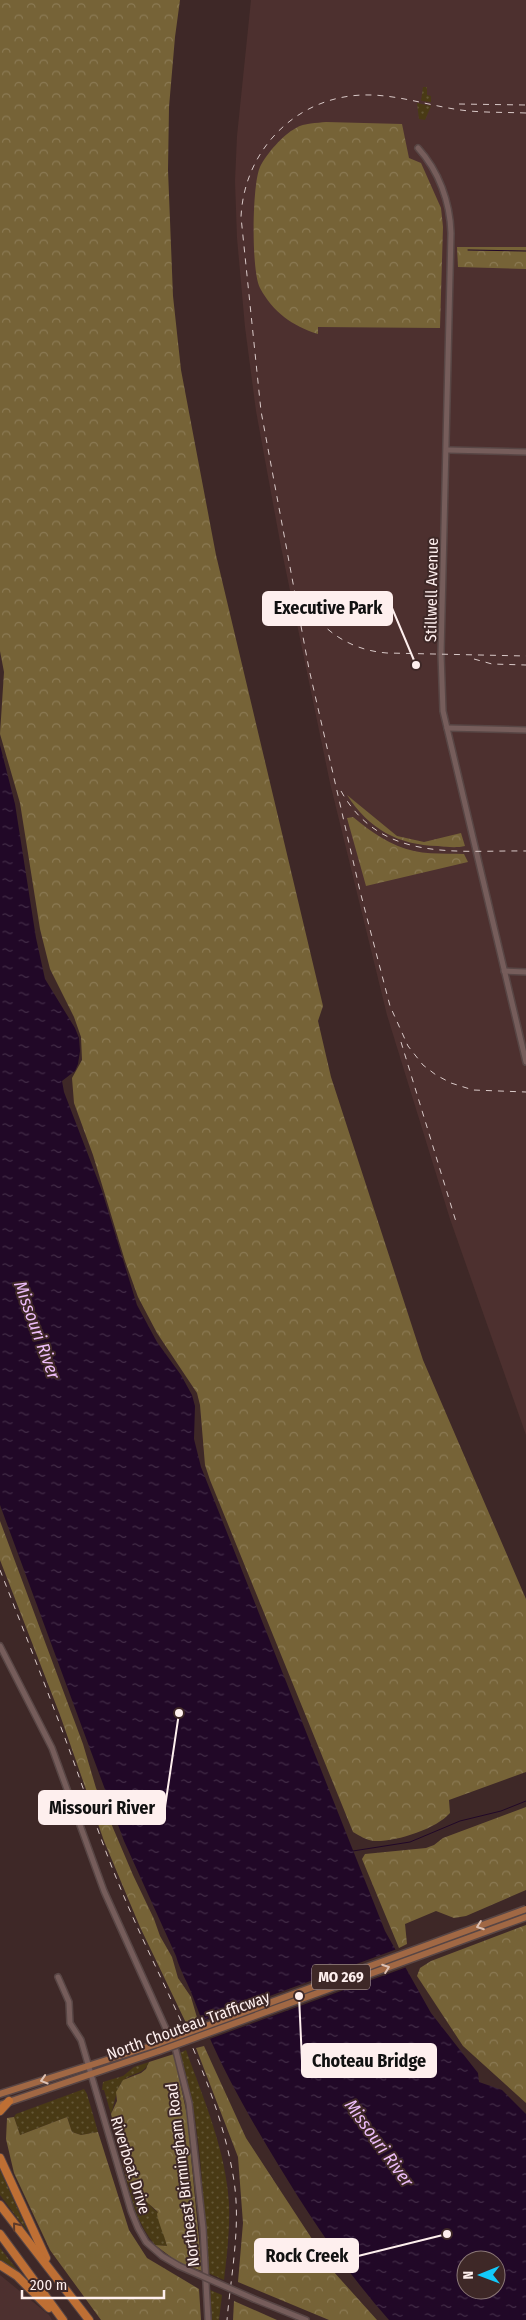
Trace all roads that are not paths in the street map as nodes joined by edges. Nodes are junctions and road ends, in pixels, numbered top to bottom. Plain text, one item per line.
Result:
1 (418, 148) dead end
2 (448, 450) junction
3 (526, 452) edge
4 (447, 728) junction
5 (526, 730) edge
6 (504, 971) junction
7 (526, 972) edge
8 (526, 1062) edge
9 (0, 1646) edge
10 (526, 1909) edge
11 (526, 1917) edge
12 (58, 1976) dead end
13 (158, 2048) junction
14 (88, 2066) junction
15 (90, 2074) junction
16 (0, 2094) edge
17 (10, 2101) junction
18 (0, 2105) edge
19 (0, 2111) edge
20 (0, 2158) edge
21 (0, 2205) edge
22 (0, 2234) edge
23 (0, 2265) edge
24 (54, 2273) junction
25 (62, 2320) edge
26 (89, 2320) edge
27 (208, 2320) edge
28 (306, 2320) edge

1 - 2 street, Stillwell Avenue
2 - 3 street
2 - 4 street, Stillwell Avenue
4 - 5 street
4 - 6 street, Stillwell Avenue
6 - 7 street
6 - 8 street, Stillwell Avenue
9 - 27 street, Northeast Birmingham Road
10 -> 13 main road, North Chouteau Trafficway / MO 269, bridge
13 -> 11 main road, North Chouteau Trafficway / MO 269, bridge
12 - 14 street, Riverboat Drive
13 - 14 main road, North Chouteau Trafficway / MO 269
13 - 15 main road, North Chouteau Trafficway / MO 269
14 - 15 street, Riverboat Drive
14 -> 16 main road, North Chouteau Trafficway
15 - 17 main road, North Chouteau Trafficway
15 - 28 street, Riverboat Drive, bridge
17 - 18 main road, North Chouteau Trafficway
17 - 19 highway
20 - 24 highway
24 -> 21 highway
22 - 25 highway
23 - 25 highway
24 - 26 highway

